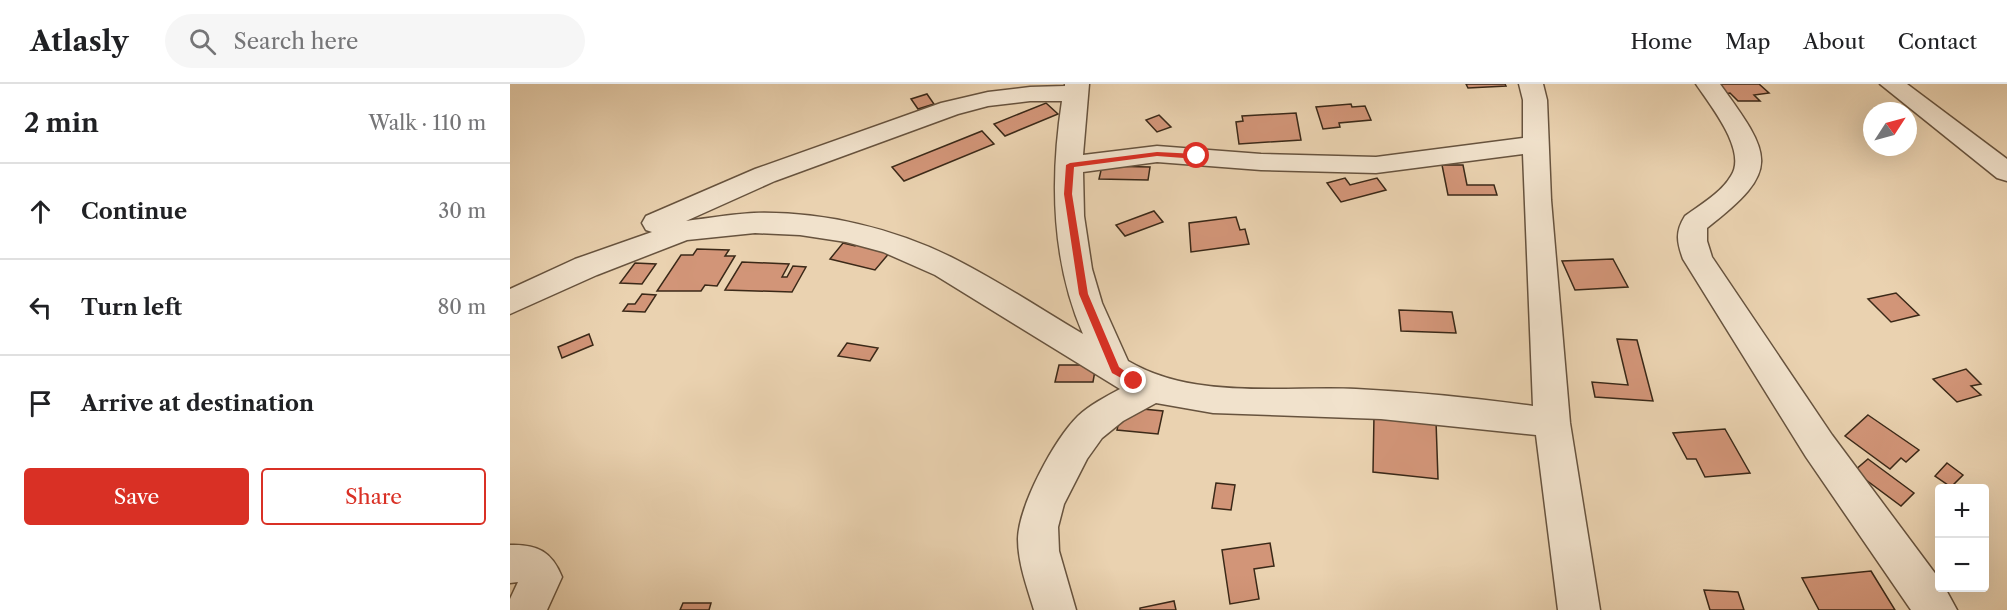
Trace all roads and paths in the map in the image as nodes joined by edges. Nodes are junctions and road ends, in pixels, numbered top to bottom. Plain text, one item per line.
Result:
1 (1531, 84) edge
2 (1708, 84) edge
3 (1892, 84) edge
4 (1076, 88) edge
5 (1537, 144) junction
6 (1070, 165) junction
7 (2007, 172) edge
8 (586, 267) junction
9 (510, 302) edge
10 (1115, 370) junction
11 (1152, 389) junction
12 (1552, 423) junction
13 (510, 564) edge
14 (526, 610) edge
15 (1055, 610) edge
16 (1580, 610) edge
17 (1936, 610) edge

1 - 5 street
2 - 17 street
3 - 7 street
4 - 6 street
4 - 8 street
5 - 6 street
5 - 12 street
6 - 10 street
8 - 9 street
8 - 10 street
10 - 11 street
11 - 12 street
11 - 15 street
12 - 16 street
13 - 14 street

